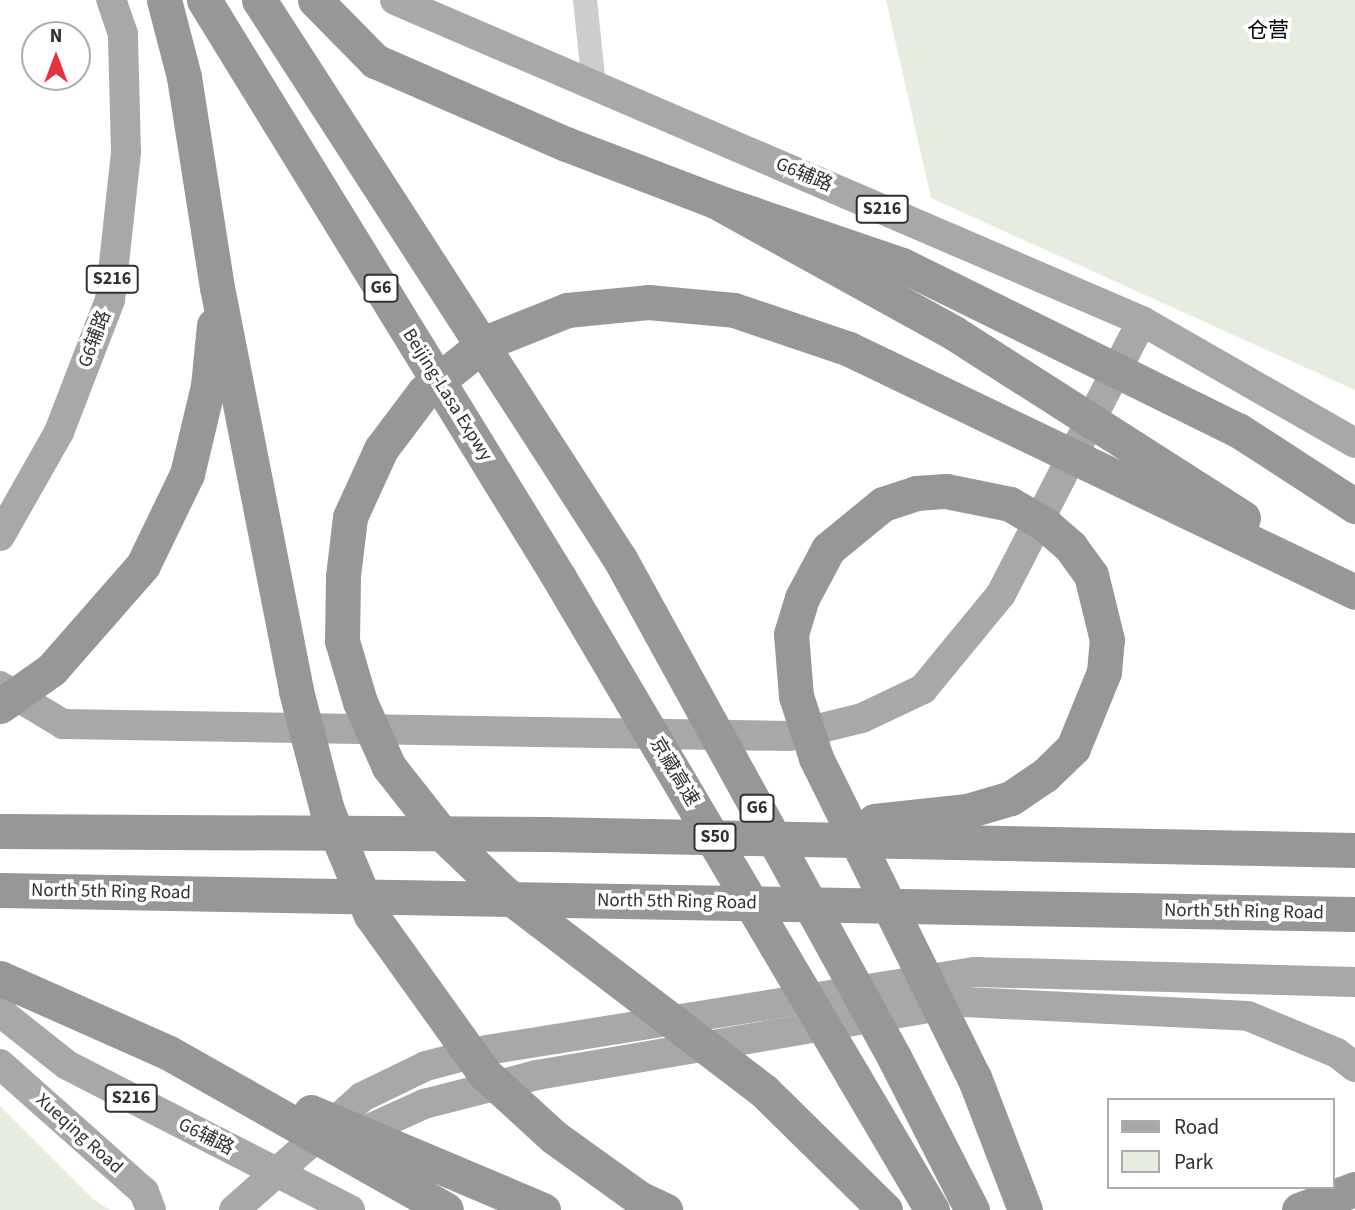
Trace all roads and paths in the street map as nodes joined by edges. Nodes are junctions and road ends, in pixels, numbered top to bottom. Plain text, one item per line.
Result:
1 (111, 0) edge
2 (164, 0) edge
3 (204, 0) edge
4 (260, 0) edge
5 (316, 0) edge
6 (395, 0) edge
7 (585, 0) edge
8 (594, 85) junction
9 (715, 201) junction
10 (217, 287) junction
11 (1142, 321) junction
12 (1355, 443) edge
13 (1355, 506) edge
14 (0, 536) edge
15 (558, 576) joint
16 (1347, 588) edge
17 (0, 686) edge
18 (0, 706) edge
19 (0, 831) edge
20 (547, 834) junction
21 (1355, 850) edge
22 (0, 890) edge
23 (1355, 914) edge
24 (0, 978) edge
25 (1355, 982) edge
26 (0, 1006) edge
27 (169, 1053) junction
28 (0, 1064) edge
29 (1355, 1067) edge
30 (274, 1172) junction
31 (1355, 1189) edge
32 (148, 1201) edge
33 (173, 1210) edge
34 (234, 1210) edge
35 (350, 1210) edge
36 (446, 1210) edge
37 (542, 1210) edge
38 (665, 1210) edge
39 (885, 1210) edge
40 (932, 1210) edge
41 (972, 1210) edge
42 (1025, 1210) edge
43 (1299, 1210) edge

1 - 14 main road, G6辅路 / S216
2 - 10 highway, bridge
3 - 15 highway, Beijing-Lasa Expwy / G6
4 - 41 highway, G6, bridge
5 - 9 highway
6 - 8 main road, G6辅路 / S216
7 - 8 street
8 - 11 main road, G6辅路 / S216
9 - 13 highway, bridge
9 - 16 highway, bridge
10 - 18 highway, bridge
10 - 38 highway, bridge
11 - 12 main road, G6辅路 / S216
11 - 17 main road
15 - 40 highway, 京藏高速 / G6, bridge
16 - 39 highway, bridge
19 - 20 highway, S50
20 - 21 highway, S50
20 - 42 highway, bridge
22 - 23 highway, North 5th Ring Road
24 - 27 highway, bridge
25 - 30 main road
26 - 30 main road, G6辅路 / S216
27 - 36 highway, bridge
27 - 37 highway, bridge
28 - 32 main road, Xueqing Road
29 - 30 main road
30 - 34 main road
30 - 35 main road, G6辅路 / S216
31 - 43 highway
32 - 33 main road, Xueqing Road

